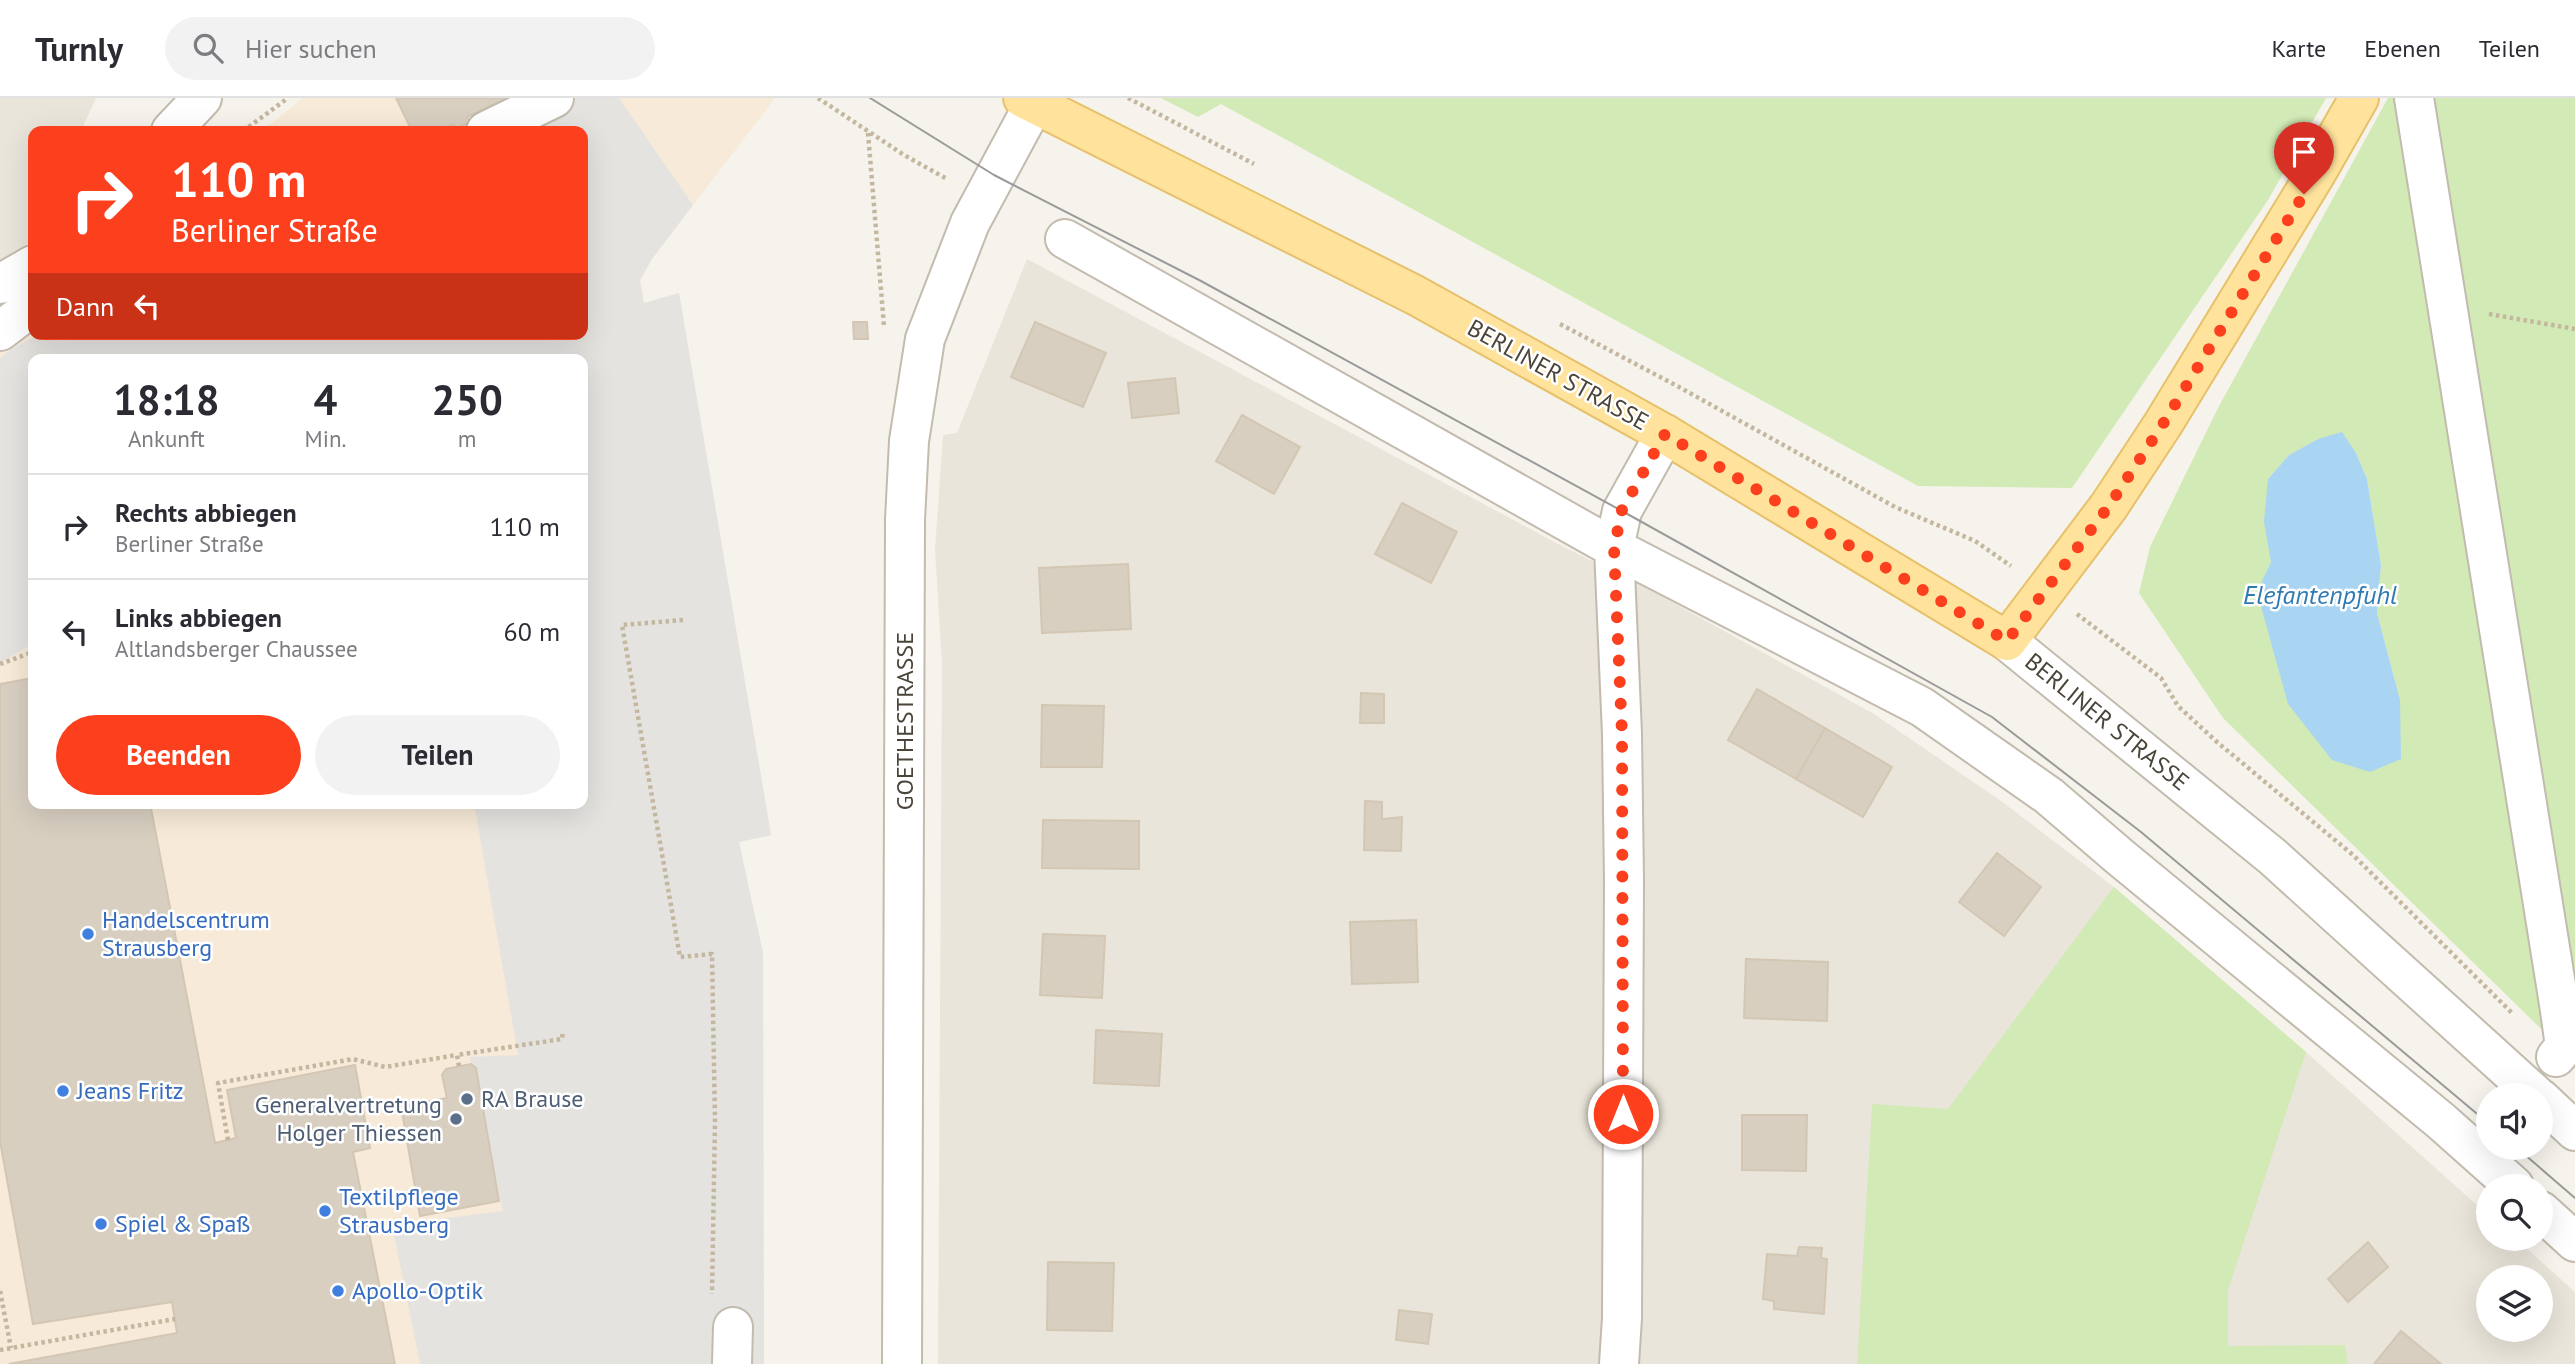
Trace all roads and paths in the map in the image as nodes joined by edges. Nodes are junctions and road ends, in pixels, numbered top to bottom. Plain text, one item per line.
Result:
1 (202, 98) edge
2 (288, 98) edge
3 (554, 98) edge
4 (818, 98) edge
5 (2359, 98) edge
6 (2414, 98) edge
7 (1029, 101) edge
8 (176, 126) edge
9 (250, 126) edge
10 (496, 126) edge
11 (868, 132) junction
12 (982, 198) junction
13 (1065, 239) dead end
14 (28, 268) edge
15 (0, 284) edge
16 (2447, 307) junction
17 (28, 310) edge
18 (2575, 328) edge
19 (0, 331) edge
20 (885, 332) dead end
21 (1665, 434) junction
22 (1614, 548) junction
23 (2046, 590) junction
24 (683, 620) dead end
25 (2007, 641) junction
26 (28, 654) edge
27 (0, 664) edge
28 (564, 1031) dead end
29 (457, 1055) junction
30 (2556, 1057) joint
31 (459, 1066) dead end
32 (2523, 1083) edge
33 (2553, 1110) edge
34 (2575, 1131) edge
35 (228, 1140) dead end
36 (2501, 1174) edge
37 (2553, 1222) edge
38 (2575, 1242) edge
39 (0, 1292) edge
40 (175, 1319) dead end
41 (725, 1332) edge
42 (11, 1348) junction
43 (0, 1350) edge
44 (902, 1364) edge
45 (1619, 1364) edge

1 - 8 street
2 - 9 path
3 - 10 street
4 - 11 path
5 - 23 main road
6 - 16 street
7 - 12 street, GOETHESTRASSE
7 - 21 main road, BERLINER STRASSE
11 - 12 path
11 - 20 path
12 - 44 street, GOETHESTRASSE
13 - 22 street
14 - 15 street
16 - 18 path
16 - 30 street
17 - 19 street
21 - 22 street
21 - 25 main road, BERLINER STRASSE
22 - 36 street
22 - 45 street
23 - 25 main road
23 - 30 path
24 - 41 path
25 - 32 street, BERLINER STRASSE
26 - 27 path
28 - 29 path
29 - 31 path
29 - 35 path
33 - 34 street
37 - 38 street
39 - 42 path
40 - 42 path
42 - 43 path

